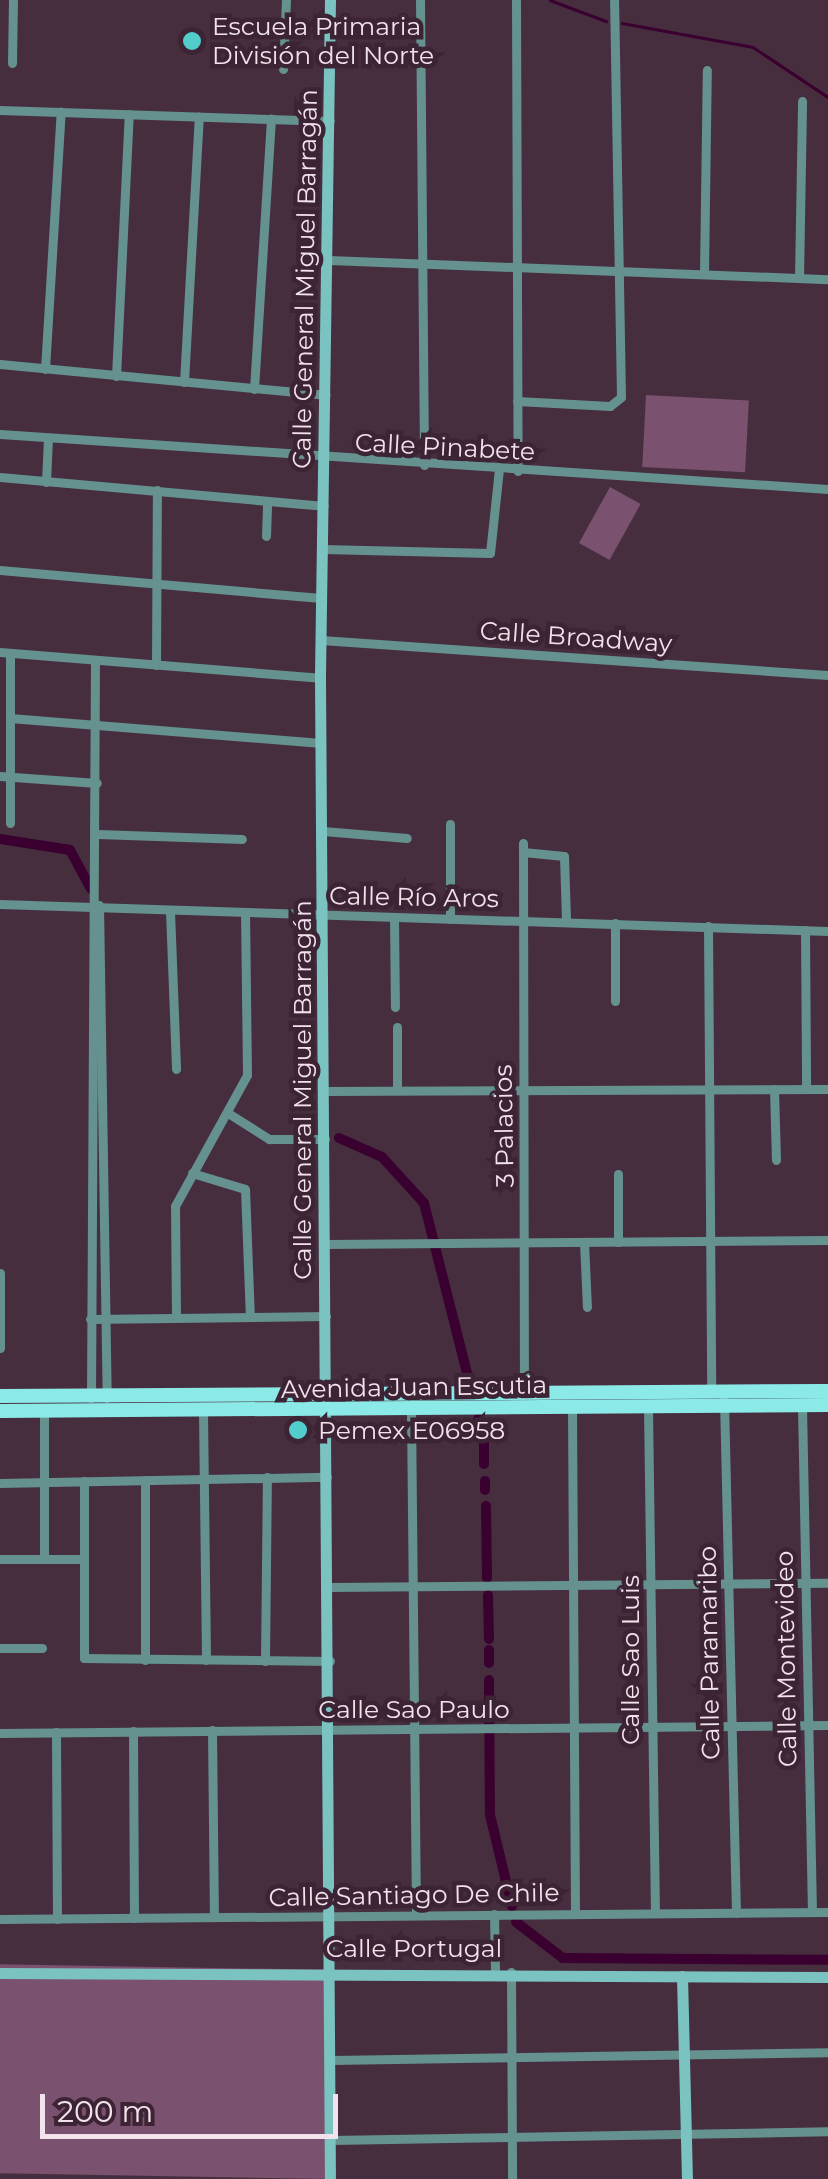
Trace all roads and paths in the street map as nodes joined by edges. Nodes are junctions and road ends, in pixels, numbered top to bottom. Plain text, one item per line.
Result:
1 (13, 0) edge
2 (286, 0) edge
3 (330, 0) edge
4 (420, 0) edge
5 (516, 0) edge
6 (614, 0) edge
7 (0, 41) edge
8 (12, 42) junction
9 (12, 62) dead end
10 (283, 69) dead end
11 (707, 70) dead end
12 (802, 101) dead end
13 (0, 110) edge
14 (61, 112) junction
15 (129, 114) junction
16 (200, 116) junction
17 (270, 118) junction
18 (330, 120) junction
19 (329, 260) junction
20 (420, 263) junction
21 (516, 268) junction
22 (625, 270) junction
23 (704, 273) junction
24 (799, 278) junction
25 (828, 279) edge
26 (0, 364) edge
27 (45, 369) junction
28 (116, 376) junction
29 (184, 382) junction
30 (254, 389) junction
31 (326, 396) junction
32 (517, 401) junction
33 (0, 434) edge
34 (48, 438) junction
35 (325, 462) junction
36 (424, 465) junction
37 (499, 469) junction
38 (518, 471) junction
39 (0, 477) edge
40 (46, 482) junction
41 (828, 488) edge
42 (158, 490) junction
43 (268, 501) junction
44 (324, 506) junction
45 (266, 536) dead end
46 (324, 549) junction
47 (0, 570) edge
48 (157, 584) junction
49 (321, 598) junction
50 (321, 640) junction
51 (5, 652) edge
52 (95, 660) junction
53 (156, 665) junction
54 (828, 675) edge
55 (320, 678) junction
56 (10, 718) junction
57 (94, 725) junction
58 (321, 743) junction
59 (0, 776) edge
60 (12, 777) junction
61 (98, 784) junction
62 (10, 823) dead end
63 (450, 824) dead end
64 (323, 830) junction
65 (98, 834) junction
66 (407, 838) dead end
67 (242, 839) dead end
68 (95, 898) junction
69 (0, 904) edge
70 (88, 908) junction
71 (102, 908) junction
72 (170, 911) junction
73 (245, 913) junction
74 (323, 916) junction
75 (394, 917) junction
76 (450, 919) junction
77 (520, 919) junction
78 (566, 921) junction
79 (615, 923) junction
80 (708, 926) junction
81 (805, 930) junction
82 (828, 931) edge
83 (615, 1000) dead end
84 (395, 1007) dead end
85 (396, 1027) dead end
86 (88, 1064) junction
87 (104, 1064) junction
88 (176, 1069) dead end
89 (828, 1088) edge
90 (710, 1089) junction
91 (774, 1089) junction
92 (806, 1089) junction
93 (397, 1090) junction
94 (524, 1090) junction
95 (324, 1091) junction
96 (228, 1113) junction
97 (325, 1139) junction
98 (776, 1160) dead end
99 (192, 1173) junction
100 (618, 1174) dead end
101 (105, 1175) junction
102 (89, 1176) junction
103 (828, 1240) edge
104 (712, 1241) junction
105 (584, 1242) junction
106 (618, 1242) junction
107 (525, 1243) junction
108 (326, 1244) junction
109 (0, 1273) edge
110 (587, 1307) dead end
111 (0, 1315) edge
112 (326, 1316) junction
113 (250, 1317) junction
114 (176, 1318) junction
115 (106, 1319) junction
116 (90, 1320) junction
117 (0, 1348) edge
118 (828, 1391) edge
119 (0, 1396) edge
120 (718, 1399) junction
121 (524, 1401) junction
122 (468, 1402) junction
123 (99, 1403) junction
124 (328, 1403) junction
125 (828, 1405) edge
126 (802, 1406) junction
127 (648, 1407) junction
128 (572, 1408) junction
129 (0, 1411) edge
130 (44, 1411) junction
131 (411, 1411) junction
132 (202, 1412) junction
133 (267, 1477) junction
134 (329, 1477) junction
135 (204, 1478) junction
136 (145, 1480) junction
137 (84, 1481) junction
138 (44, 1482) junction
139 (0, 1483) edge
140 (0, 1559) edge
141 (44, 1559) junction
142 (83, 1559) junction
143 (828, 1583) edge
144 (805, 1584) junction
145 (650, 1585) junction
146 (727, 1585) junction
147 (414, 1586) junction
148 (571, 1586) junction
149 (330, 1587) junction
150 (0, 1648) edge
151 (42, 1648) dead end
152 (145, 1660) junction
153 (206, 1660) junction
154 (266, 1661) junction
155 (330, 1661) junction
156 (729, 1725) junction
157 (807, 1725) junction
158 (828, 1725) edge
159 (650, 1727) junction
160 (331, 1728) junction
161 (571, 1728) junction
162 (212, 1730) junction
163 (415, 1730) junction
164 (134, 1731) junction
165 (56, 1732) junction
166 (0, 1733) edge
167 (736, 1912) junction
168 (812, 1912) junction
169 (828, 1912) edge
170 (656, 1913) junction
171 (494, 1914) junction
172 (575, 1914) junction
173 (416, 1915) junction
174 (334, 1916) junction
175 (214, 1917) junction
176 (134, 1918) junction
177 (0, 1919) edge
178 (56, 1919) junction
179 (334, 1970) junction
180 (496, 1970) junction
181 (511, 1971) junction
182 (0, 1973) edge
183 (682, 1976) junction
184 (828, 1977) edge
185 (828, 2052) edge
186 (512, 2056) junction
187 (684, 2056) junction
188 (330, 2060) junction
189 (686, 2131) junction
190 (828, 2132) edge
191 (512, 2134) junction
192 (332, 2140) junction
193 (330, 2179) edge
194 (512, 2179) edge
195 (687, 2179) edge

1 - 8 street
2 - 10 street
3 - 18 main road, Calle General Miguel Barragán
4 - 20 street
5 - 21 street
6 - 22 street
7 - 8 street
8 - 9 street
11 - 23 street
12 - 24 street
13 - 14 street
14 - 15 street
14 - 27 street
15 - 16 street
15 - 28 street
16 - 17 street
16 - 29 street
17 - 18 street
17 - 30 street
18 - 19 main road, Calle General Miguel Barragán
19 - 20 street
19 - 31 main road, Calle General Miguel Barragán
20 - 21 street
20 - 36 street
21 - 22 street
21 - 32 street
22 - 23 street
22 - 32 street
23 - 24 street
24 - 25 street
26 - 27 street
27 - 28 street
28 - 29 street
29 - 30 street
30 - 31 street
31 - 35 main road, Calle General Miguel Barragán
32 - 38 street
33 - 34 street, Calle Pinabete
34 - 35 street, Calle Pinabete
34 - 40 street
35 - 36 street, Calle Pinabete
35 - 44 main road, Calle General Miguel Barragán
36 - 37 street, Calle Pinabete
37 - 38 street, Calle Pinabete
37 - 46 street
38 - 41 street, Calle Pinabete
39 - 40 street
40 - 42 street
42 - 43 street
42 - 48 street
43 - 44 street
43 - 45 street
44 - 46 main road, Calle General Miguel Barragán
46 - 49 main road, Calle General Miguel Barragán
47 - 48 street
48 - 49 street
48 - 53 street
49 - 50 main road, Calle General Miguel Barragán
50 - 54 street, Calle Broadway
50 - 55 main road, Calle General Miguel Barragán
51 - 52 street
51 - 56 street
52 - 53 street
52 - 57 street
53 - 55 street
55 - 58 main road, Calle General Miguel Barragán
56 - 57 street
56 - 60 street
57 - 58 street
57 - 61 street
58 - 64 main road, Calle General Miguel Barragán
59 - 60 street
60 - 61 street
60 - 62 street
61 - 65 street
63 - 76 street
64 - 66 street
64 - 74 main road, Calle General Miguel Barragán
65 - 67 street
65 - 68 street
68 - 70 street
68 - 71 street
69 - 70 street, Calle Río Aros
70 - 71 street, Calle Río Aros
70 - 86 street
71 - 72 street, Calle Río Aros
71 - 87 street
72 - 73 street, Calle Río Aros
72 - 88 street
73 - 74 street, Calle Río Aros
73 - 96 street
74 - 75 street, Calle Río Aros
74 - 95 main road, Calle General Miguel Barragán
75 - 76 street, Calle Río Aros
75 - 84 street
76 - 77 street, Calle Río Aros
77 - 78 street, Calle Río Aros
77 - 78 street, 3 Palacios
77 - 94 street, 3 Palacios
78 - 79 street, Calle Río Aros
79 - 80 street, Calle Río Aros
79 - 83 street
80 - 81 street, Calle Río Aros
80 - 90 street, Calle Paramaribo
81 - 82 street, Calle Río Aros
81 - 92 street
85 - 93 street
86 - 87 street
86 - 102 street
87 - 101 street
89 - 92 street
90 - 91 street
90 - 94 street
90 - 104 street, Calle Paramaribo
91 - 92 street
91 - 98 street
93 - 94 street
93 - 95 street
94 - 107 street, 3 Palacios
95 - 97 main road, Calle General Miguel Barragán
96 - 97 street
96 - 99 street
97 - 108 main road, Calle General Miguel Barragán
99 - 113 street
99 - 114 street
100 - 106 street
101 - 102 street
101 - 115 street
102 - 116 street
103 - 104 street
104 - 106 street
104 - 120 street, Calle Paramaribo
105 - 106 street
105 - 107 street
105 - 110 street
107 - 108 street
107 - 121 street, 3 Palacios
108 - 112 main road, Calle General Miguel Barragán
109 - 111 street
111 - 117 street
112 - 113 street
112 - 124 main road, Calle General Miguel Barragán
113 - 114 street
114 - 115 street
115 - 116 street
115 - 123 street
116 - 123 street
118 - 120 main road, Avenida Juan Escutia
119 - 123 main road, Avenida Juan Escutia
120 - 121 main road, Avenida Juan Escutia
120 - 126 main road, Avenida Juan Escutia
120 - 127 main road, Avenida Juan Escutia
120 - 146 street, Calle Paramaribo
121 - 122 main road, Avenida Juan Escutia
121 - 128 main road, Avenida Juan Escutia
122 - 124 main road, Avenida Juan Escutia
122 - 131 main road, Avenida Juan Escutia
123 - 124 main road, Avenida Juan Escutia
123 - 130 main road, Avenida Juan Escutia
123 - 132 main road, Avenida Juan Escutia
124 - 131 main road, Avenida Juan Escutia
124 - 132 main road, Avenida Juan Escutia
124 - 134 main road, Calle General Miguel Barragán
125 - 126 main road, Avenida Juan Escutia
126 - 144 street, Calle Montevideo
127 - 128 main road, Avenida Juan Escutia
127 - 145 street, Calle Sao Luis
128 - 148 street
129 - 130 main road, Avenida Juan Escutia
130 - 138 street
131 - 147 street
132 - 135 street
133 - 134 street
133 - 135 street
133 - 154 street
134 - 149 main road, Calle General Miguel Barragán
135 - 136 street
135 - 153 street
136 - 137 street
136 - 152 street
137 - 138 street
137 - 142 street
138 - 139 street
138 - 141 street
140 - 141 street
141 - 142 street
142 - 152 street
143 - 144 street
144 - 146 street
144 - 157 street, Calle Montevideo
145 - 146 street
145 - 148 street
145 - 159 street, Calle Sao Luis
146 - 156 street, Calle Paramaribo
147 - 148 street
147 - 149 street
147 - 163 street
148 - 161 street
149 - 155 main road, Calle General Miguel Barragán
150 - 151 street
152 - 153 street
153 - 154 street
154 - 155 street
155 - 160 main road, Calle General Miguel Barragán
156 - 157 street, Calle Sao Paulo
156 - 159 street, Calle Sao Paulo
156 - 167 street, Calle Paramaribo
157 - 158 street, Calle Sao Paulo
157 - 168 street, Calle Montevideo
159 - 161 street, Calle Sao Paulo
159 - 170 street, Calle Sao Luis
160 - 162 street, Calle Sao Paulo
160 - 163 street, Calle Sao Paulo
160 - 174 main road, Calle General Miguel Barragán
161 - 163 street, Calle Sao Paulo
161 - 172 street
162 - 164 street, Calle Sao Paulo
162 - 175 street
163 - 173 street
164 - 165 street, Calle Sao Paulo
164 - 176 street
165 - 166 street, Calle Sao Paulo
165 - 178 street
167 - 168 street, Calle Santiago De Chile
167 - 170 street, Calle Santiago De Chile
168 - 169 street, Calle Santiago De Chile
170 - 172 street, Calle Santiago De Chile
171 - 172 street, Calle Santiago De Chile
171 - 173 street, Calle Santiago De Chile
171 - 180 street
173 - 174 street, Calle Santiago De Chile
174 - 175 street, Calle Santiago De Chile
174 - 179 main road, Calle General Miguel Barragán
175 - 176 street, Calle Santiago De Chile
176 - 178 street, Calle Santiago De Chile
177 - 178 street, Calle Santiago De Chile
179 - 180 main road, Calle Portugal
179 - 182 main road, Calle Portugal
179 - 188 main road, Calle General Miguel Barragán
180 - 181 main road, Calle Portugal
181 - 183 main road, Calle Portugal
181 - 186 street
183 - 184 main road, Calle Portugal
183 - 187 main road
185 - 187 street
186 - 187 street
186 - 188 street
186 - 191 street
187 - 189 main road
188 - 192 main road, Calle General Miguel Barragán
189 - 190 street
189 - 191 street
189 - 195 main road
191 - 192 street
191 - 194 street
192 - 193 main road, Calle General Miguel Barragán

